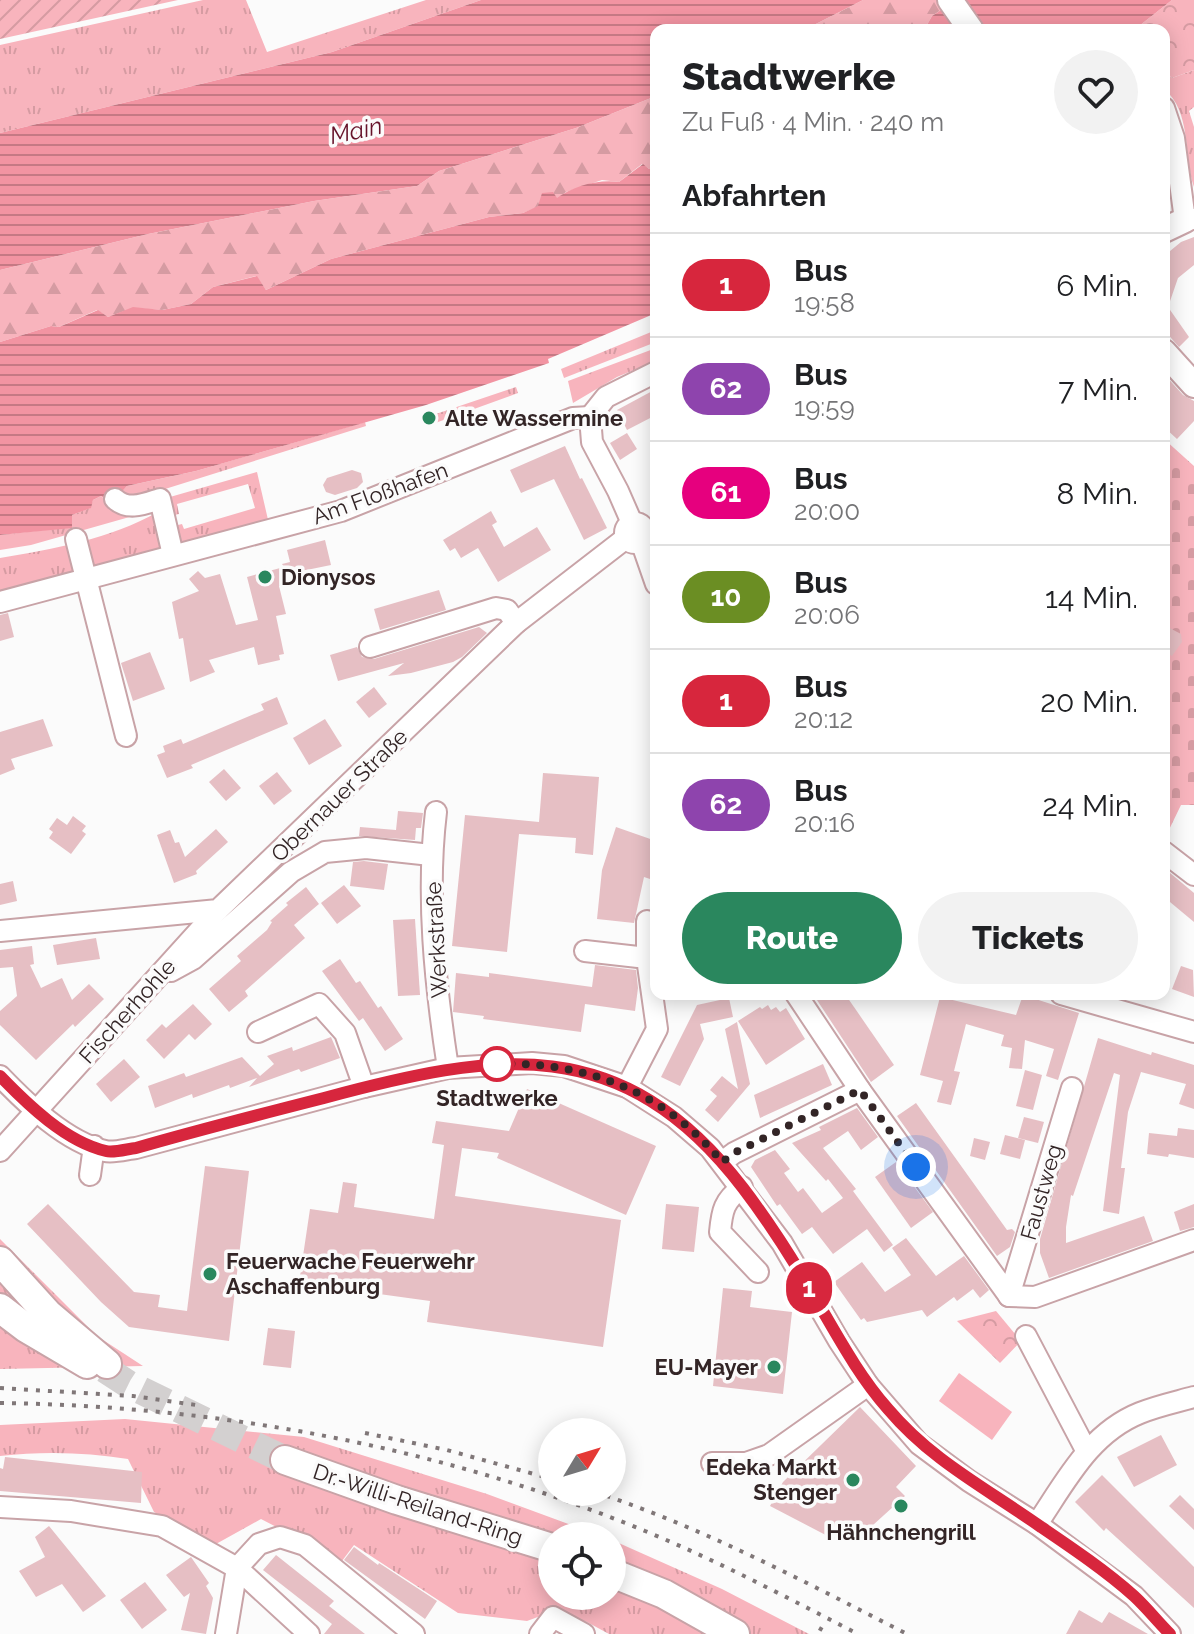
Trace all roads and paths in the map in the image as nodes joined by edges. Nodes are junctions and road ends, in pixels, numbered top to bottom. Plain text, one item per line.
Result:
1 (950, 0) edge
2 (967, 24) edge
3 (1170, 126) edge
4 (1177, 222) edge
5 (1170, 359) edge
6 (650, 375) edge
7 (1194, 385) edge
8 (590, 417) junction
9 (115, 499) dead end
10 (640, 531) edge
11 (76, 539) dead end
12 (173, 555) junction
13 (650, 564) edge
14 (86, 579) junction
15 (0, 602) edge
16 (516, 623) junction
17 (370, 647) dead end
18 (126, 736) dead end
19 (436, 812) dead end
20 (431, 855) junction
21 (1170, 857) edge
22 (1194, 875) edge
23 (218, 910) junction
24 (647, 921) dead end
25 (0, 931) edge
26 (585, 951) dead end
27 (647, 958) junction
28 (156, 978) junction
29 (650, 979) edge
30 (653, 1000) edge
31 (800, 1000) edge
32 (1082, 1000) edge
33 (258, 1032) dead end
34 (1194, 1032) edge
35 (448, 1068) junction
36 (0, 1076) edge
37 (364, 1087) junction
38 (627, 1087) junction
39 (1072, 1088) dead end
40 (860, 1090) junction
41 (36, 1111) junction
42 (94, 1146) junction
43 (0, 1151) edge
44 (722, 1162) junction
45 (90, 1175) dead end
46 (742, 1187) junction
47 (1194, 1240) edge
48 (0, 1261) edge
49 (758, 1272) dead end
50 (0, 1288) edge
51 (1009, 1296) junction
52 (0, 1308) edge
53 (1026, 1336) dead end
54 (105, 1368) junction
55 (868, 1385) junction
56 (1194, 1397) edge
57 (1086, 1450) junction
58 (285, 1460) tunnel mouth
59 (712, 1463) dead end
60 (0, 1507) edge
61 (1037, 1524) junction
62 (538, 1544) edge
63 (237, 1568) junction
64 (626, 1579) edge
65 (226, 1634) edge
66 (309, 1634) edge
67 (414, 1634) edge
68 (540, 1634) edge
69 (584, 1634) edge
70 (735, 1634) edge
71 (1170, 1634) edge

1 - 2 main road
3 - 4 street
5 - 7 main road
6 - 8 street, Am Floßhafen
8 - 10 street
8 - 12 street, Am Floßhafen
9 - 12 street
10 - 13 street
10 - 16 street, Obernauer Straße
11 - 14 street
12 - 14 street, Am Floßhafen
14 - 15 street, Am Floßhafen
14 - 18 street
16 - 17 street
16 - 23 street, Obernauer Straße
19 - 20 street, Werkstraße
20 - 28 street, Obernauer Straße
20 - 35 street, Werkstraße
21 - 22 street
23 - 25 street
23 - 28 street, Fischerhohle
24 - 27 street
26 - 27 street
27 - 29 street
28 - 41 street, Fischerhohle
30 - 38 street
31 - 40 street
32 - 34 street
33 - 37 street
35 - 37 street
35 - 38 street
36 - 41 street
37 - 42 street
38 - 44 street
39 - 51 street, Faustweg
40 - 44 street
40 - 51 street
41 - 42 street
41 - 43 street, Fischerhohle
42 - 45 street
44 - 46 street
46 - 49 street
46 - 55 street
47 - 51 street
48 - 54 highway
50 - 54 highway
52 - 54 highway
53 - 57 street
55 - 59 street
55 - 61 street
56 - 57 street
57 - 61 street
58 - 62 highway, Dr.-Willi-Reiland-Ring
60 - 63 street
61 - 71 street
63 - 65 street
63 - 66 street
63 - 67 street
64 - 70 highway
68 - 69 street

